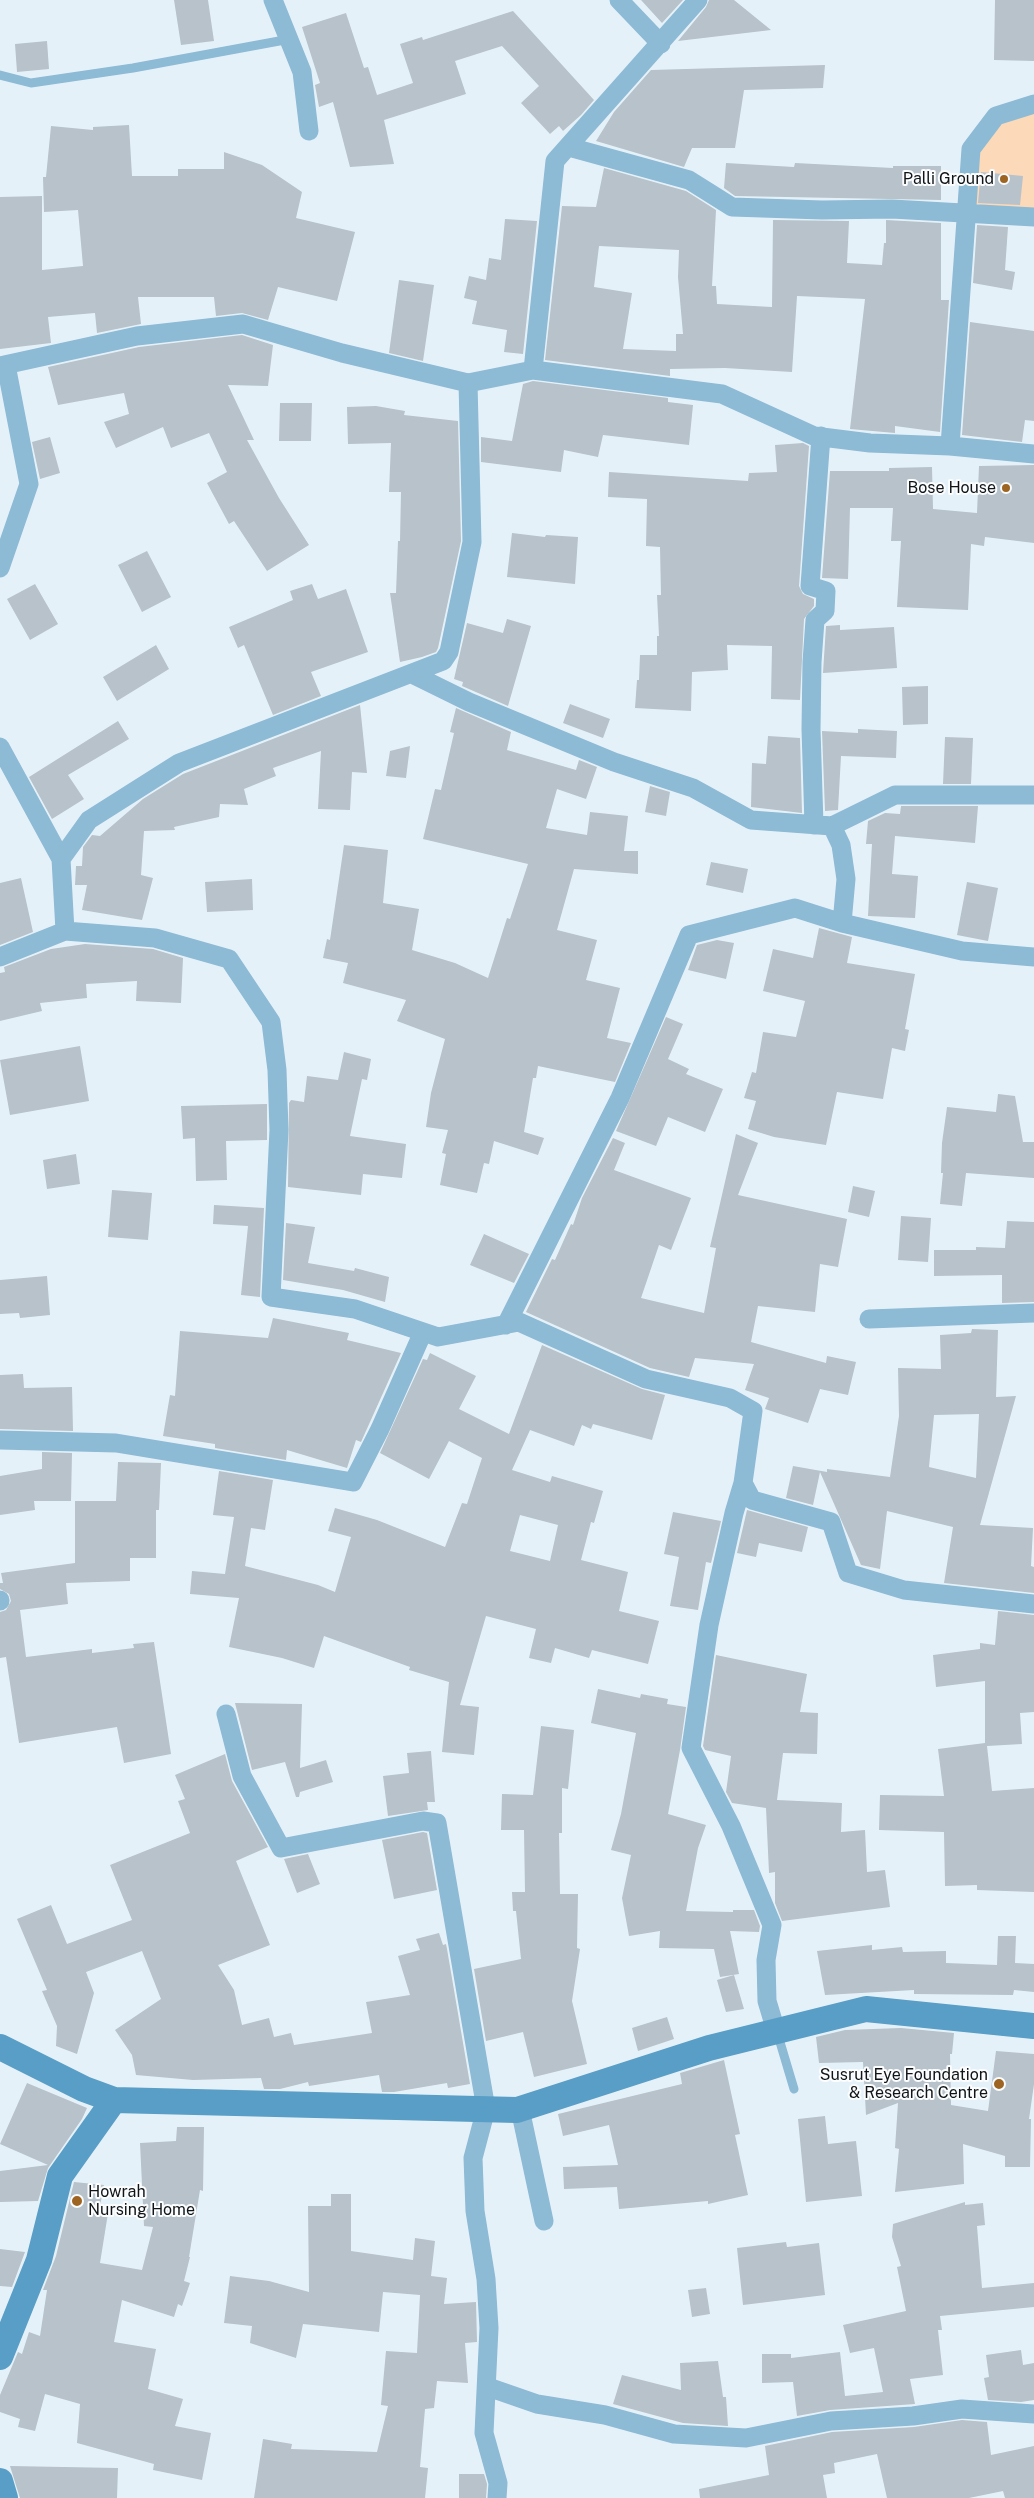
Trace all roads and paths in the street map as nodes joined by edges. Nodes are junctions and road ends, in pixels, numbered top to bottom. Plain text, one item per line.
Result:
1 (273, 0) edge
2 (619, 0) edge
3 (698, 0) edge
4 (290, 40) junction
5 (661, 44) junction
6 (0, 75) edge
7 (1034, 104) edge
8 (309, 131) dead end
9 (569, 147) junction
10 (966, 211) junction
11 (1034, 217) edge
12 (3, 366) edge
13 (533, 370) junction
14 (468, 382) junction
15 (821, 436) junction
16 (950, 446) junction
17 (1034, 454) edge
18 (0, 568) edge
19 (412, 674) junction
20 (0, 747) edge
21 (1034, 795) edge
22 (823, 826) junction
23 (61, 859) junction
24 (842, 923) junction
25 (65, 931) junction
26 (0, 957) edge
27 (1034, 957) edge
28 (1034, 1312) edge
29 (869, 1320) dead end
30 (506, 1325) junction
31 (423, 1332) junction
32 (0, 1440) edge
33 (743, 1483) junction
34 (1034, 1604) edge
35 (226, 1714) dead end
36 (1034, 2026) edge
37 (776, 2031) junction
38 (0, 2047) edge
39 (794, 2090) dead end
40 (114, 2100) junction
41 (486, 2109) junction
42 (520, 2109) junction
43 (544, 2221) dead end
44 (0, 2357) edge
45 (488, 2387) junction
46 (1034, 2414) edge
47 (0, 2481) edge
48 (5, 2498) edge
49 (497, 2498) edge

1 - 4 street
2 - 5 street
3 - 5 street
4 - 6 lane
4 - 8 street
5 - 9 street
7 - 10 street
9 - 10 street
9 - 13 street
10 - 11 street
10 - 16 street
12 - 14 street
12 - 18 street
13 - 14 street
13 - 15 street
14 - 19 street
15 - 16 street
15 - 22 street
16 - 17 street
19 - 22 street
19 - 23 street
20 - 23 street
21 - 22 street
22 - 24 street
23 - 25 street
24 - 27 street
24 - 30 street
25 - 26 street
25 - 31 street
28 - 29 street
30 - 31 street
30 - 33 street
31 - 32 street
33 - 34 street
33 - 37 street
35 - 41 street
36 - 37 main road
37 - 39 lane
37 - 42 main road
38 - 40 main road
40 - 41 main road
40 - 44 main road
41 - 42 main road
41 - 45 street
42 - 43 street
45 - 46 street
45 - 49 street
47 - 48 main road

